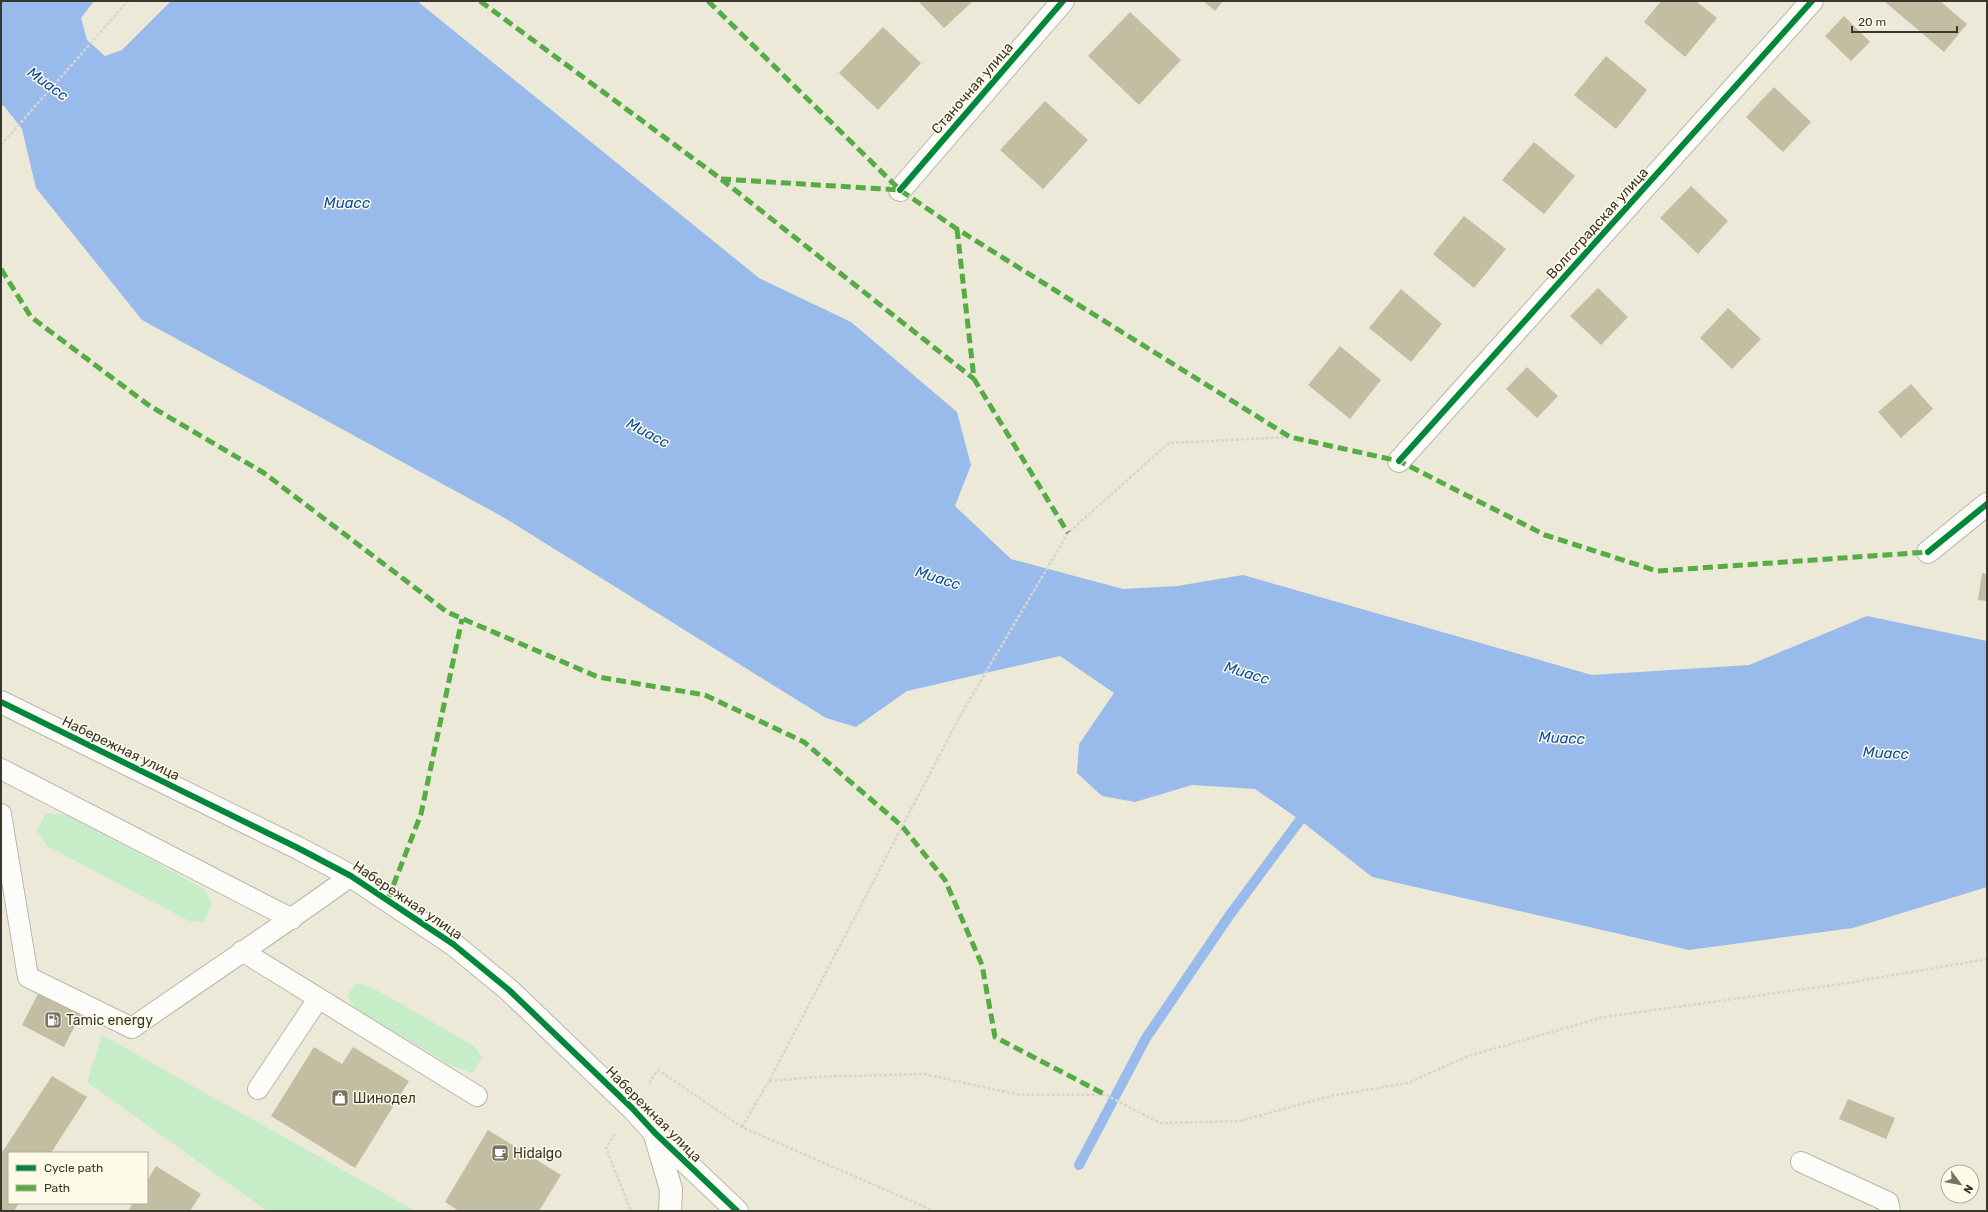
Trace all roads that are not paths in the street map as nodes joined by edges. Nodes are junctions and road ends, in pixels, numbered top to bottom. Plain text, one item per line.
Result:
1 (1063, 1) edge
2 (1812, 1) edge
3 (900, 190) dead end
4 (1399, 461) dead end
5 (1987, 504) edge
6 (1928, 552) dead end
7 (1, 702) edge
8 (1, 769) edge
9 (1, 814) edge
10 (351, 876) junction
11 (292, 919) junction
12 (242, 951) junction
13 (318, 999) junction
14 (258, 1089) dead end
15 (477, 1096) dead end
16 (655, 1134) junction
17 (1801, 1162) dead end
18 (670, 1211) edge
19 (737, 1211) edge
20 (1890, 1211) edge

1 - 3 street, Станочная улица
2 - 4 street, Волгоградская улица
5 - 6 street
7 - 10 street, Набережная улица
8 - 11 lane
9 - 12 lane
10 - 11 lane
10 - 16 street, Набережная улица
11 - 12 lane
12 - 13 lane
13 - 14 lane
13 - 15 lane
16 - 18 street
16 - 19 street, Набережная улица
17 - 20 lane

